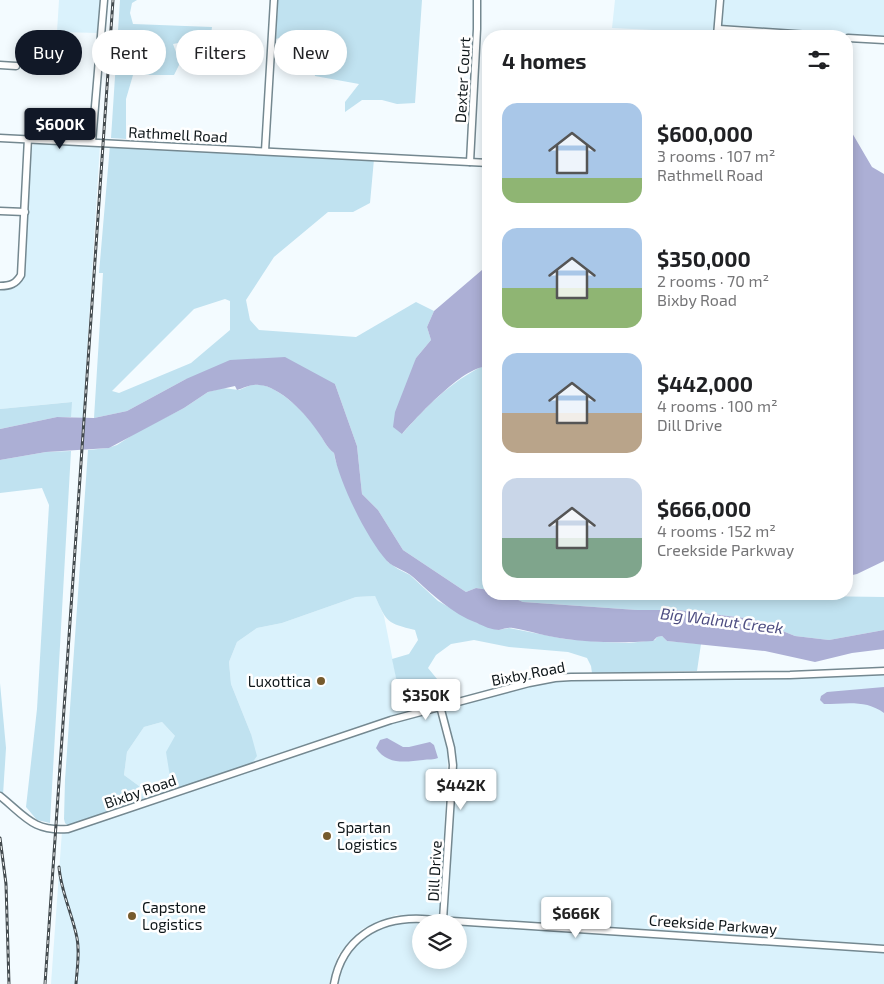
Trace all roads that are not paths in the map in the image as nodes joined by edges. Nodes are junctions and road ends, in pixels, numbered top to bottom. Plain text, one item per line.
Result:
1 (104, 0) edge
2 (274, 0) edge
3 (477, 0) edge
4 (720, 0) edge
5 (718, 30) edge
6 (853, 38) edge
7 (884, 40) edge
8 (0, 65) edge
9 (15, 66) edge
10 (0, 138) edge
11 (28, 138) junction
12 (92, 142) junction
13 (265, 151) junction
14 (470, 162) junction
15 (482, 163) edge
16 (0, 211) edge
17 (25, 212) junction
18 (0, 286) edge
19 (884, 670) edge
20 (440, 706) junction
21 (0, 796) edge
22 (443, 914) edge
23 (412, 919) edge
24 (467, 922) edge
25 (884, 949) edge
26 (334, 984) edge

1 - 12 street
2 - 13 street
3 - 14 street, Dexter Court
4 - 5 street
6 - 7 street
8 - 9 street
10 - 11 street, Rathmell Road
11 - 12 street, Rathmell Road
11 - 17 street
12 - 13 street, Rathmell Road
13 - 14 street, Rathmell Road
14 - 15 street, Rathmell Road
16 - 17 street
17 - 18 street
19 - 20 street, Bixby Road
20 - 21 street, Bixby Road
20 - 22 street, Dill Drive
23 - 26 street, Creekside Parkway
24 - 25 street, Creekside Parkway

